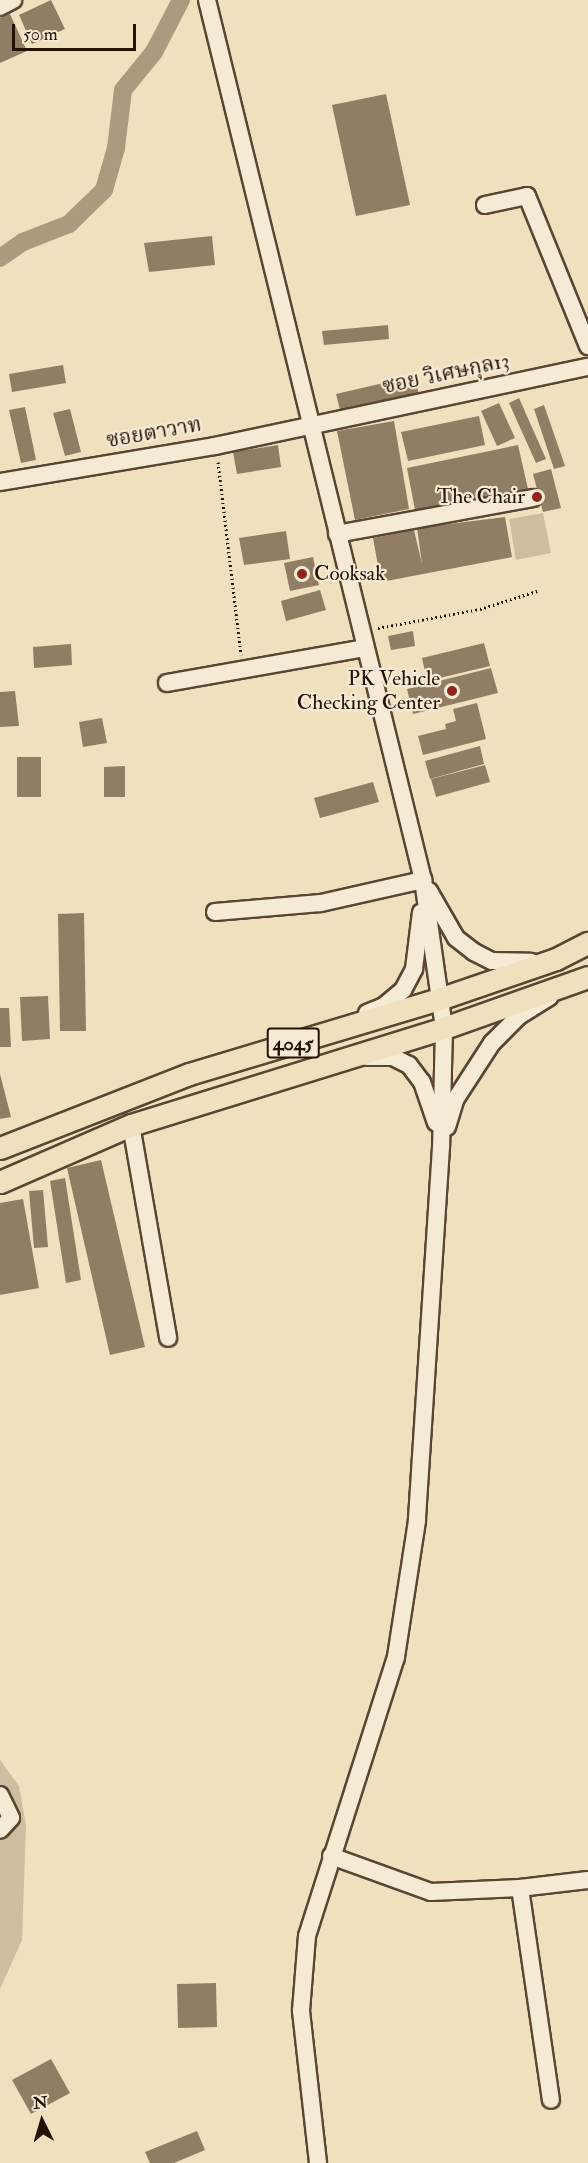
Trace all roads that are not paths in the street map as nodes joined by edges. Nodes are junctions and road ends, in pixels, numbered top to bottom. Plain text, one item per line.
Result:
1 (13, 0) edge
2 (207, 0) edge
3 (0, 6) edge
4 (484, 205) dead end
5 (588, 346) edge
6 (588, 367) edge
7 (314, 426) junction
8 (0, 482) edge
9 (533, 498) dead end
10 (337, 534) junction
11 (364, 648) junction
12 (167, 683) dead end
13 (423, 880) junction
14 (215, 912) dead end
15 (588, 943) edge
16 (556, 959) junction
17 (588, 977) edge
18 (566, 985) junction
19 (442, 998) junction
20 (444, 1028) junction
21 (314, 1036) junction
22 (342, 1060) junction
23 (131, 1125) junction
24 (0, 1148) edge
25 (441, 1148) junction
26 (0, 1182) edge
27 (168, 1338) dead end
28 (0, 1795) edge
29 (0, 1830) edge
30 (331, 1856) junction
31 (588, 1880) edge
32 (520, 1888) junction
33 (551, 2100) dead end
34 (318, 2163) edge

1 - 3 street
2 - 7 street
4 - 5 street
6 - 7 street, ซอย วิเศษกุล13
7 - 8 street, ซอยตาวาท
7 - 10 street
9 - 10 street
10 - 11 street
11 - 12 street
11 - 13 street
13 - 14 street
13 - 16 street
13 - 19 street
13 - 21 street
15 - 16 main road, 4045
16 - 19 main road, 4045
17 - 18 main road, 4045
18 - 20 main road, 4045
18 - 25 street
19 - 20 street
19 - 21 main road, 4045
20 - 22 main road, 4045
20 - 25 street
21 - 24 main road, 4045
22 - 23 main road, 4045
22 - 25 street
23 - 26 main road, 4045
23 - 27 street
25 - 30 street
28 - 29 street
30 - 32 street
30 - 34 street
31 - 32 street
32 - 33 street

